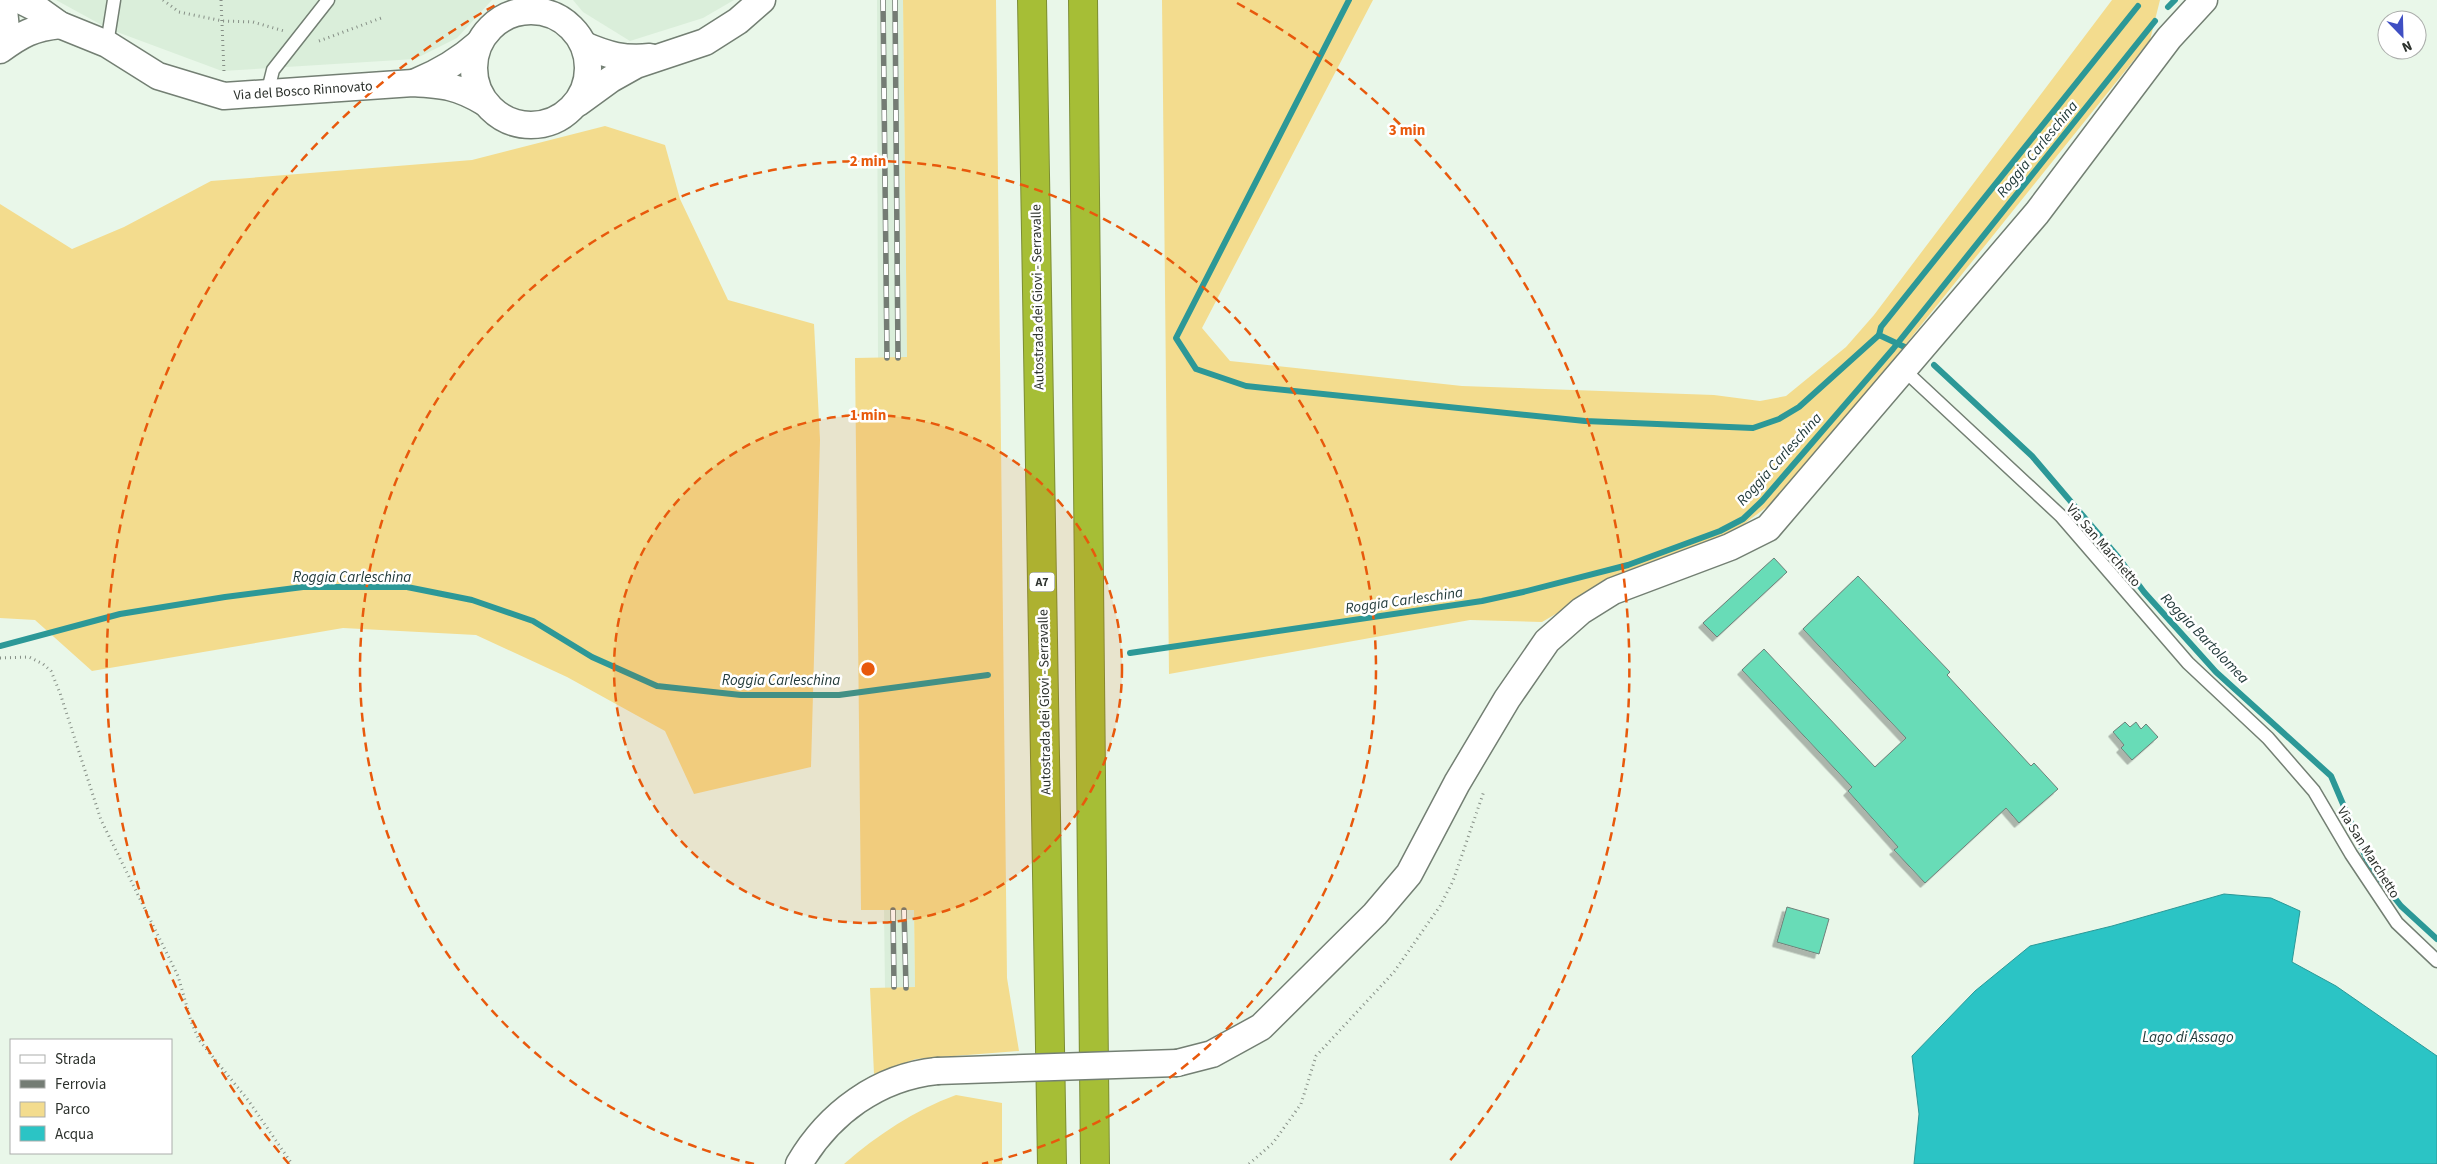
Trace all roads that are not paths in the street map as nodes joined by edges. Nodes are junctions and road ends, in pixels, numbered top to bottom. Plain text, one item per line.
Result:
1 (3, 0) edge
2 (20, 0) edge
3 (114, 0) edge
4 (328, 0) edge
5 (510, 0) edge
6 (547, 0) edge
7 (762, 0) edge
8 (1032, 0) edge
9 (1083, 0) edge
10 (2204, 0) edge
11 (564, 21) junction
12 (60, 25) junction
13 (484, 35) junction
14 (107, 44) junction
15 (584, 45) junction
16 (0, 49) edge
17 (670, 54) junction
18 (413, 83) junction
19 (267, 94) junction
20 (484, 102) junction
21 (575, 105) junction
22 (1903, 369) junction
23 (2437, 961) edge
24 (799, 1164) edge
25 (1052, 1164) edge
26 (1095, 1164) edge

1 - 16 street
2 - 12 street, Via del Bosco Rinnovato
3 - 14 lane
4 - 19 lane
5 - 13 street
6 - 11 street
7 - 17 street
8 - 25 highway, Autostrada dei Giovi - Serravalle / A7
9 - 26 highway
10 - 22 street
11 - 13 street
11 - 15 street
12 - 14 street, Via del Bosco Rinnovato
12 - 16 street
13 - 18 street, Via del Bosco Rinnovato
13 - 20 street
14 - 19 street, Via del Bosco Rinnovato
15 - 17 street
15 - 21 street
17 - 21 street
18 - 19 street, Via del Bosco Rinnovato
18 - 20 street, Via del Bosco Rinnovato
20 - 21 street
22 - 23 lane, Via San Marchetto
22 - 24 street, bridge

